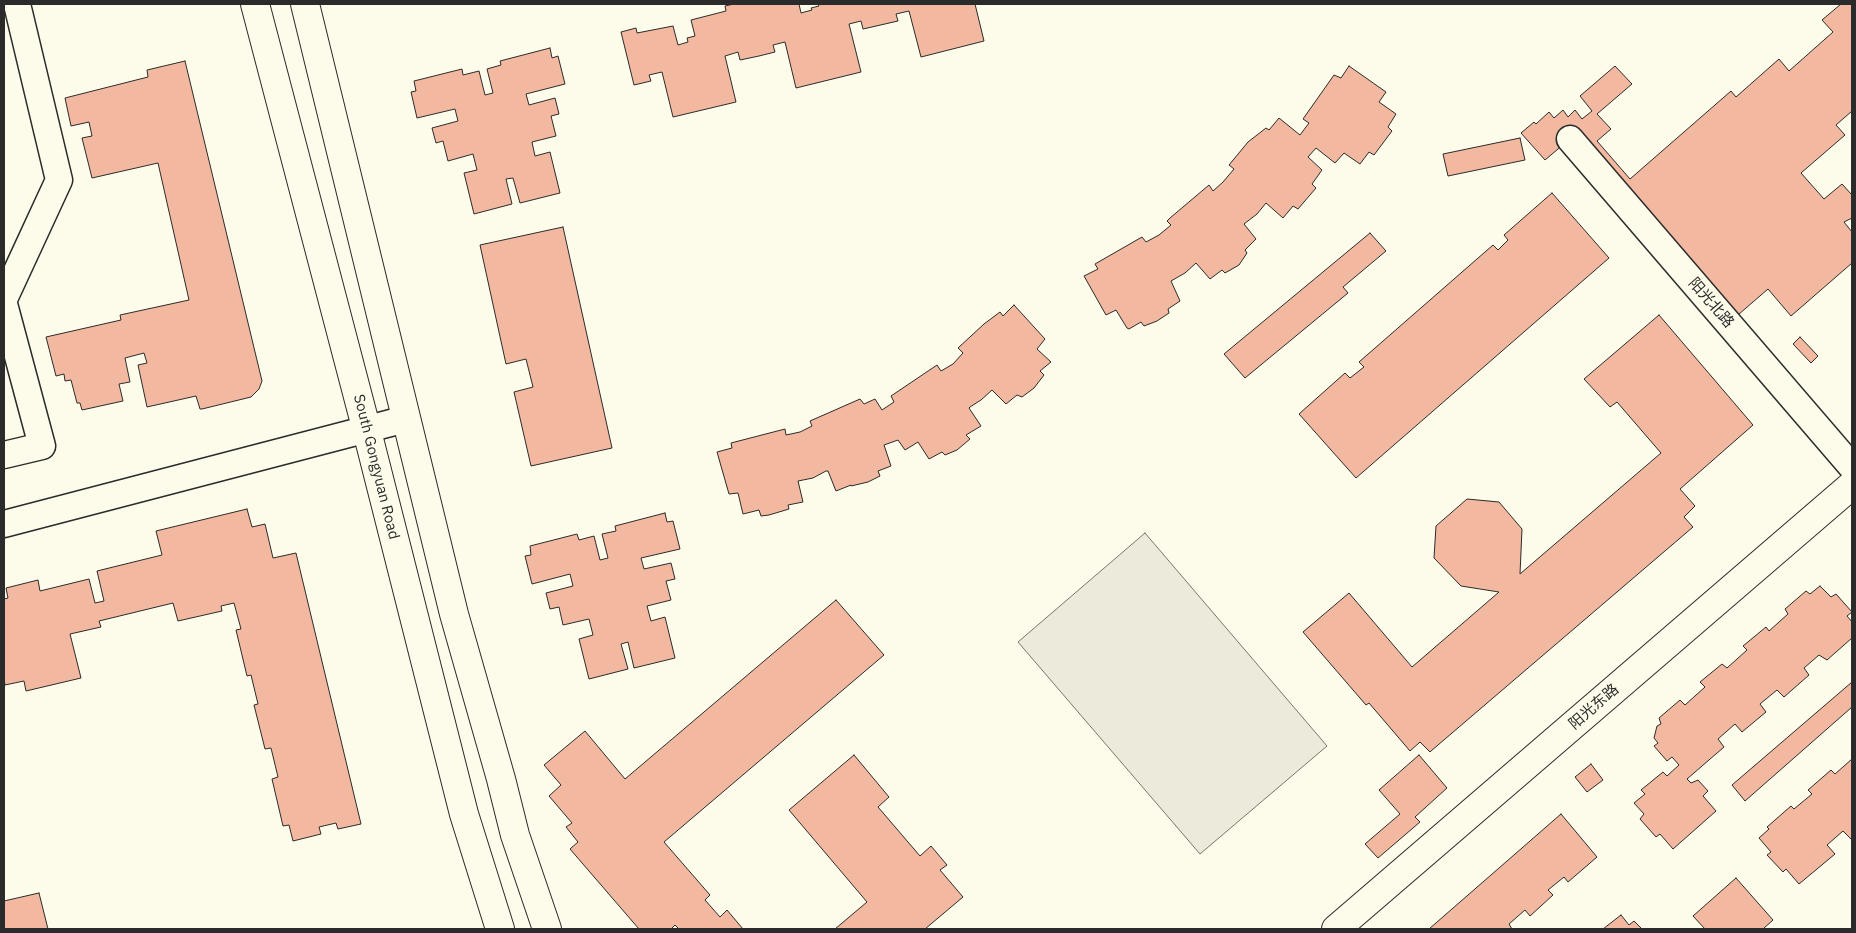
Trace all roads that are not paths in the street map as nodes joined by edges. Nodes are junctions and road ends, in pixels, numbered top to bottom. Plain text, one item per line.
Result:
1 (17, 4) edge
2 (255, 4) edge
3 (305, 4) edge
4 (1570, 139) dead end
5 (4, 299) edge
6 (4, 304) edge
7 (406, 420) junction
8 (367, 431) junction
9 (4, 455) edge
10 (1852, 467) edge
11 (1852, 485) edge
12 (4, 524) edge
13 (500, 929) edge
14 (547, 929) edge
15 (1336, 929) edge

1 - 5 street
2 - 8 main road, South Gongyuan Road
3 - 7 main road
4 - 10 street, 阳光北路
6 - 9 street
7 - 8 street
7 - 14 main road
8 - 12 street
8 - 13 main road, South Gongyuan Road
11 - 15 main road, 阳光东路

